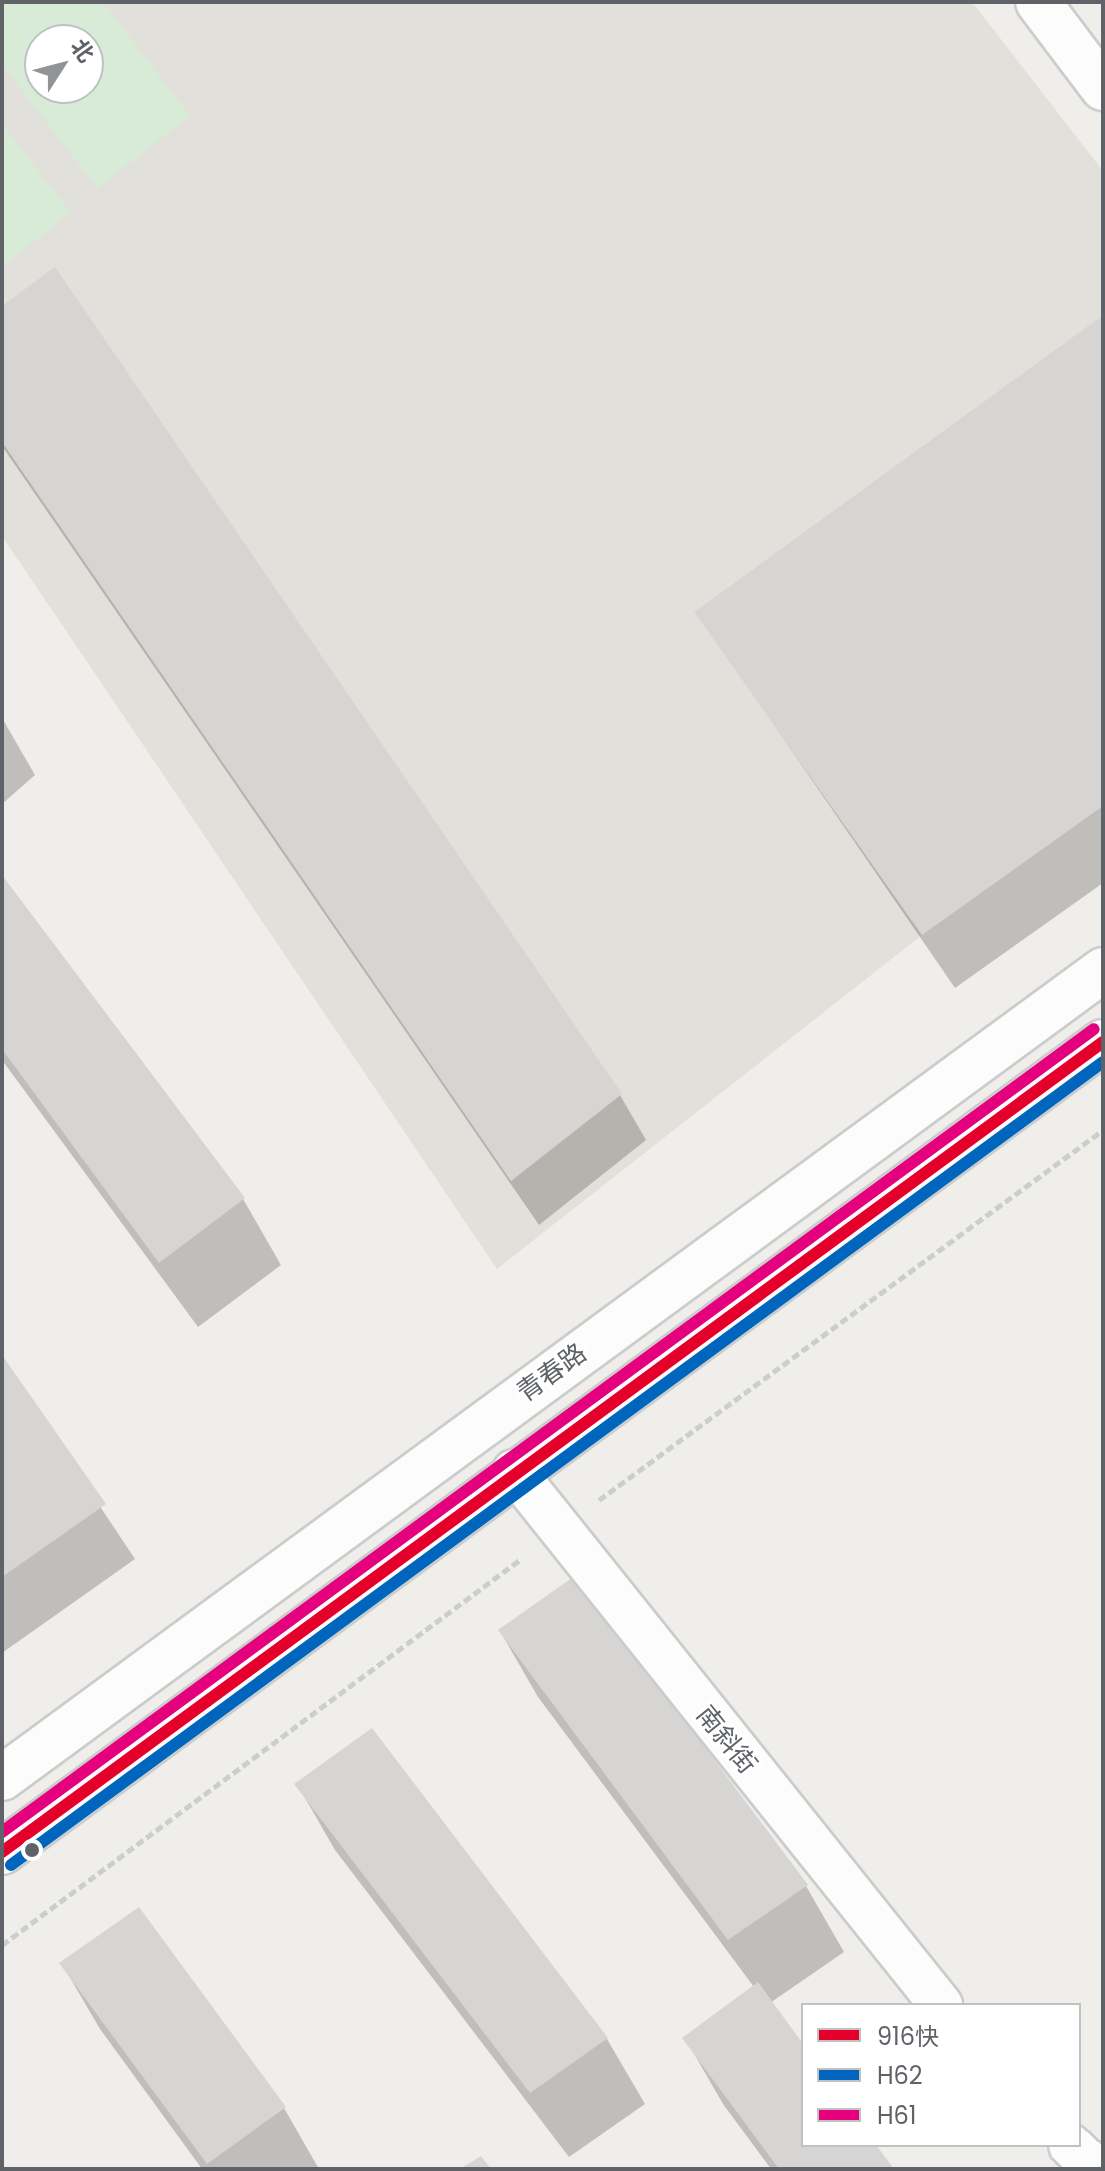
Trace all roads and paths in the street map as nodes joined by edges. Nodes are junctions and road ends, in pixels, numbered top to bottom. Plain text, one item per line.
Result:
1 (1038, 2) edge
2 (1103, 88) edge
3 (1103, 970) edge
4 (1103, 1042) edge
5 (514, 1471) junction
6 (2, 1778) edge
7 (2, 1852) edge
8 (939, 2003) edge
9 (1042, 2147) edge
10 (1072, 2147) edge
11 (1055, 2169) edge
12 (1097, 2169) edge

1 - 2 main road
3 - 6 main road, 青春路
4 - 5 main road
5 - 7 main road
5 - 8 street, 南斜街
9 - 11 street
10 - 12 street

